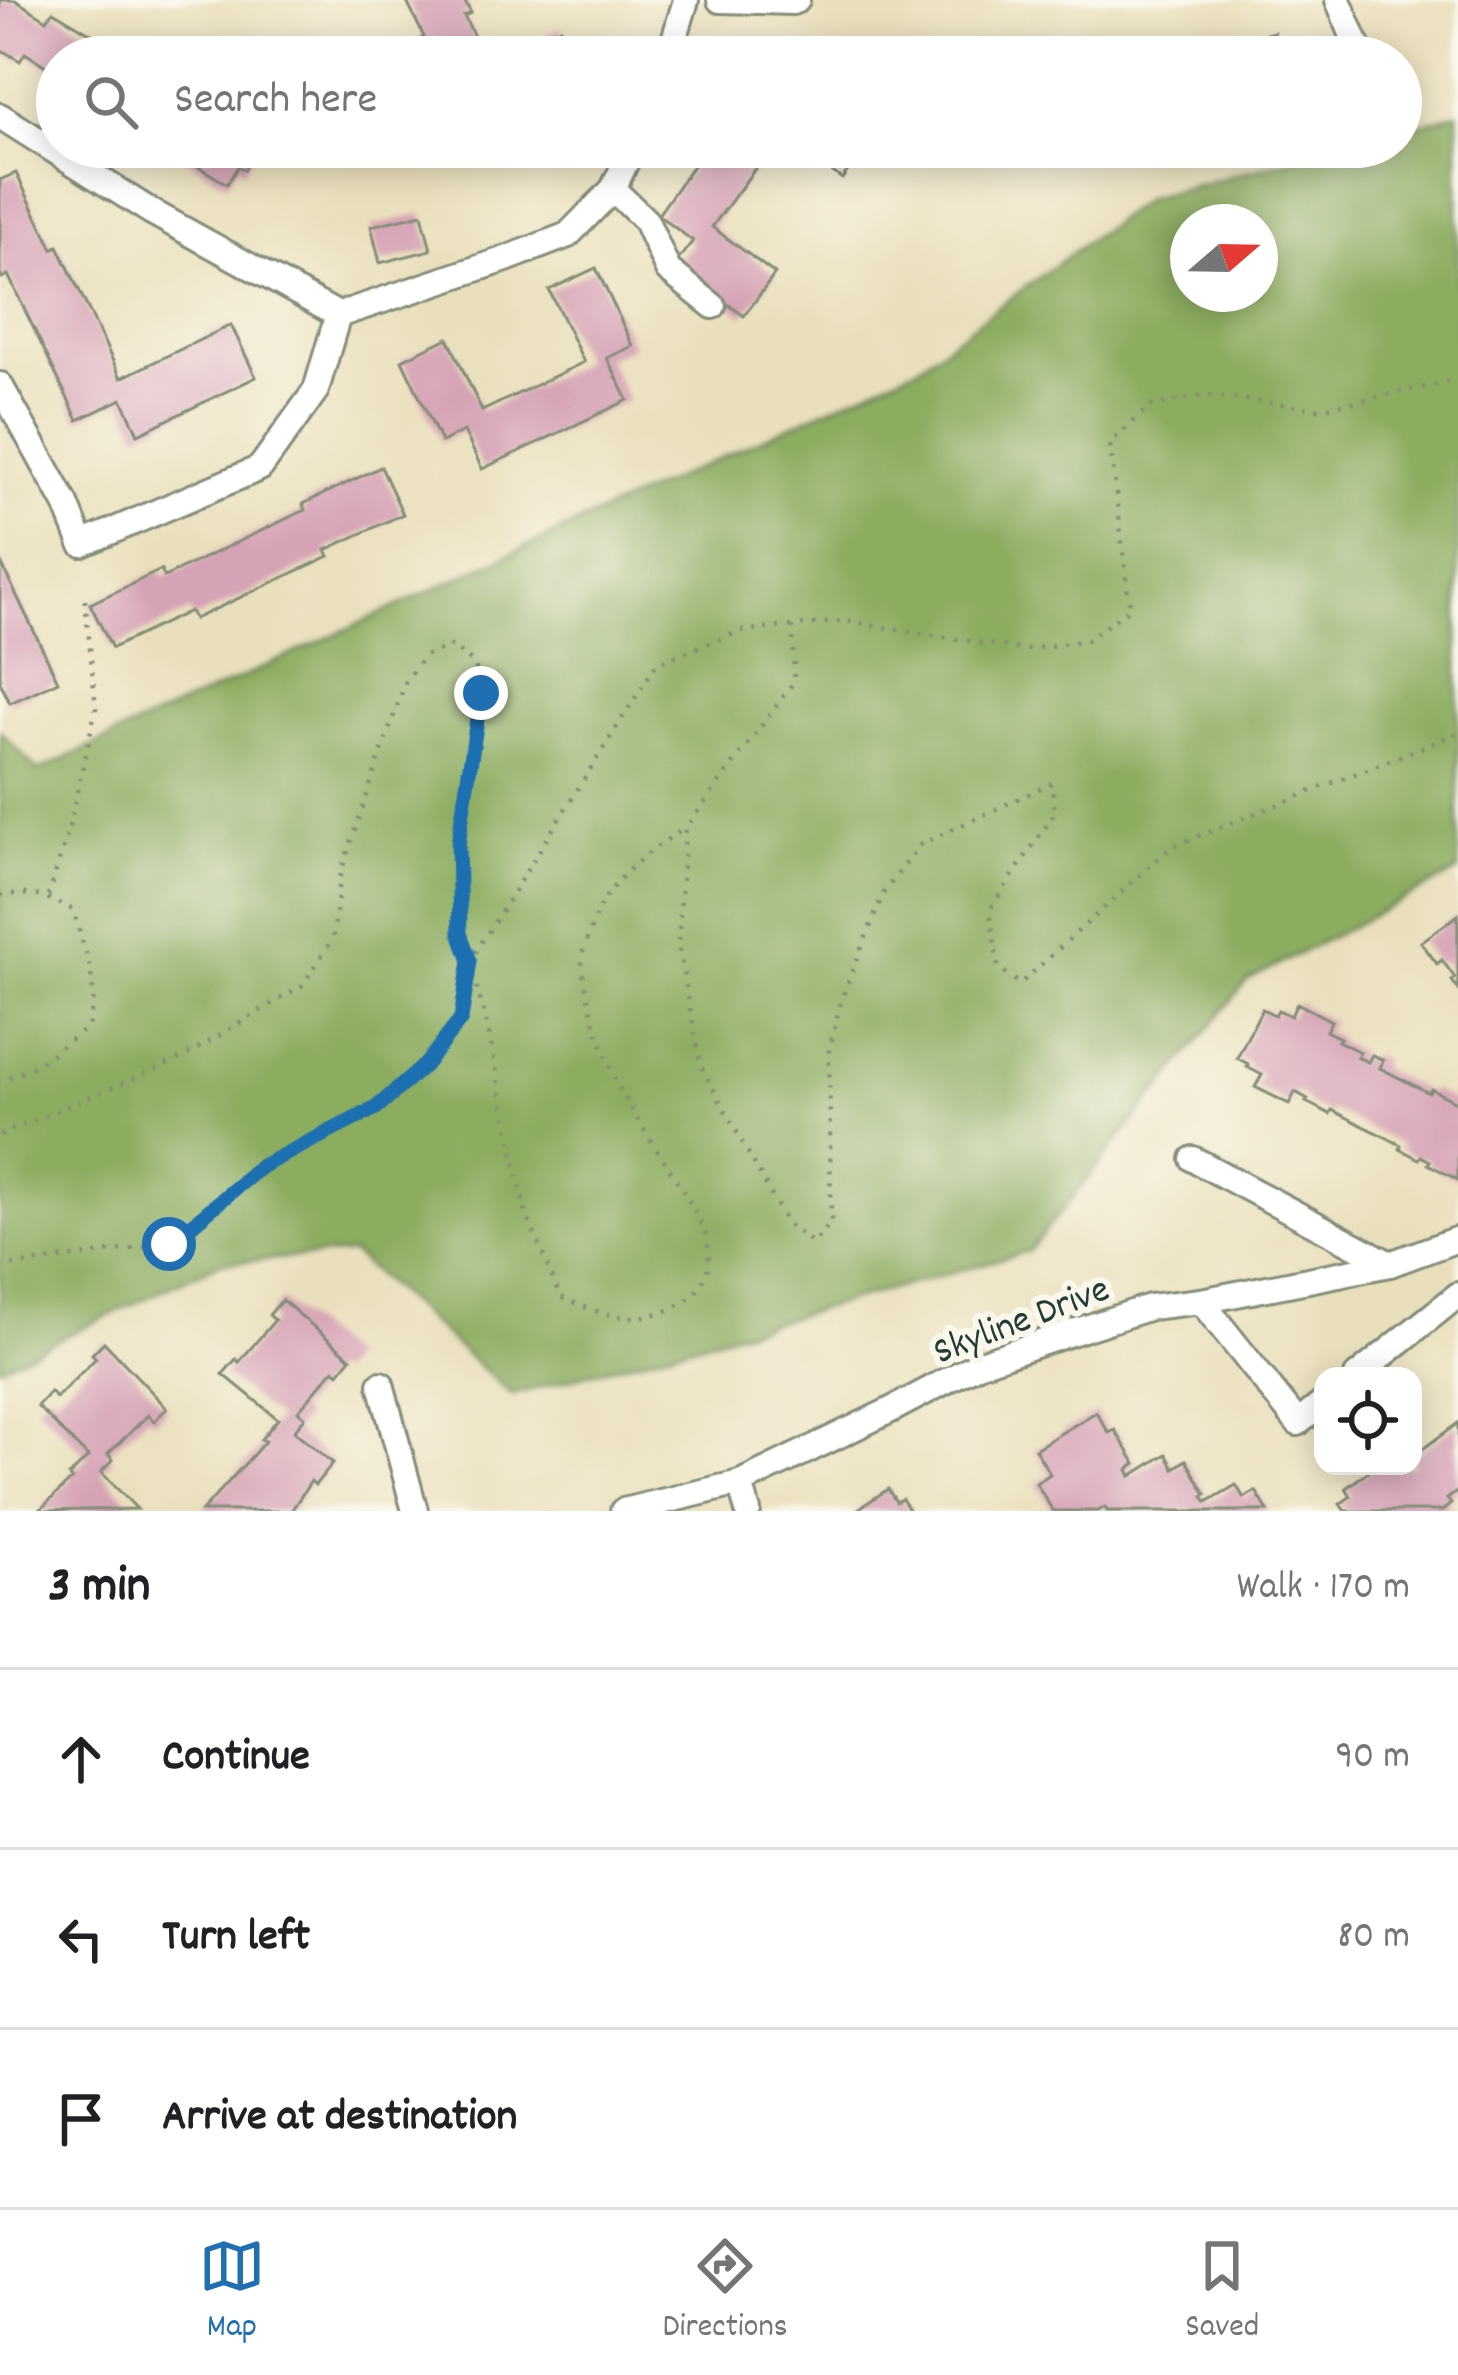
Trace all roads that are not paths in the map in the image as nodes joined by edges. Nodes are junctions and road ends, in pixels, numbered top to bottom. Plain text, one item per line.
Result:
1 (686, 0) edge
2 (720, 0) edge
3 (1339, 0) edge
4 (794, 1) edge
5 (675, 36) edge
6 (1354, 36) edge
7 (0, 116) edge
8 (36, 139) edge
9 (82, 168) edge
10 (623, 168) edge
11 (613, 189) junction
12 (713, 306) dead end
13 (338, 315) junction
14 (0, 386) edge
15 (1193, 1159) dead end
16 (1458, 1238) edge
17 (1390, 1264) junction
18 (1458, 1295) edge
19 (1201, 1300) junction
20 (1368, 1367) edge
21 (381, 1384) dead end
22 (1314, 1410) edge
23 (740, 1483) junction
24 (415, 1511) edge
25 (623, 1511) edge
26 (748, 1511) edge

1 - 5 street
2 - 4 street
3 - 6 street
7 - 8 street
9 - 13 street
10 - 11 street
11 - 12 street
11 - 13 street
13 - 14 street
15 - 17 street
16 - 17 street, Skyline Drive
17 - 19 street, Skyline Drive
18 - 20 street
19 - 22 street
19 - 23 street, Skyline Drive
21 - 24 street
23 - 25 street, Skyline Drive
23 - 26 street

